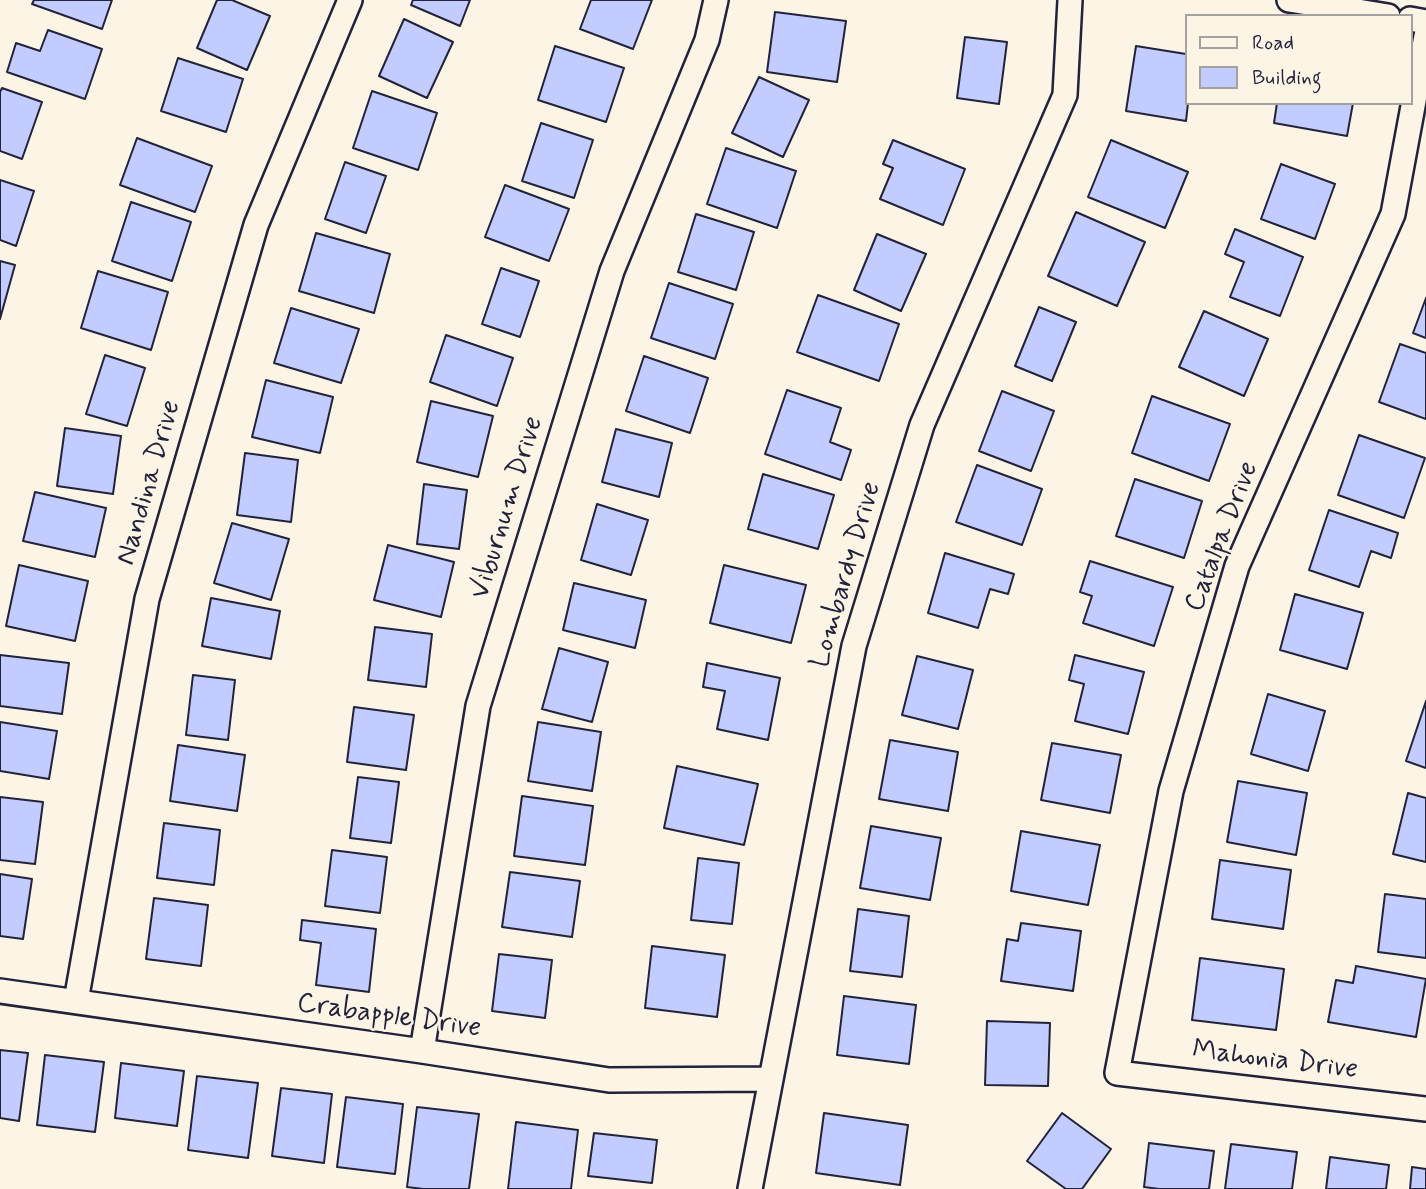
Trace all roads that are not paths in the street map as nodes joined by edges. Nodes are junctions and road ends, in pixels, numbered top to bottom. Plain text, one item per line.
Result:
1 (350, 0) edge
2 (716, 0) edge
3 (1070, 0) edge
4 (1289, 0) edge
5 (1376, 14) edge
6 (1426, 36) edge
7 (0, 991) edge
8 (76, 1001) junction
9 (422, 1051) junction
10 (1117, 1073) joint
11 (771, 1079) junction
12 (1426, 1109) edge
13 (750, 1189) edge

1 - 8 street, Nandina Drive
2 - 9 street, Viburnum Drive
3 - 11 street, Lombardy Drive
4 - 5 street
6 - 10 street, Catalpa Drive
7 - 8 street, Crabapple Drive
8 - 9 street, Crabapple Drive
9 - 11 street, Crabapple Drive
10 - 12 street, Mahonia Drive
11 - 13 street, Lombardy Drive

